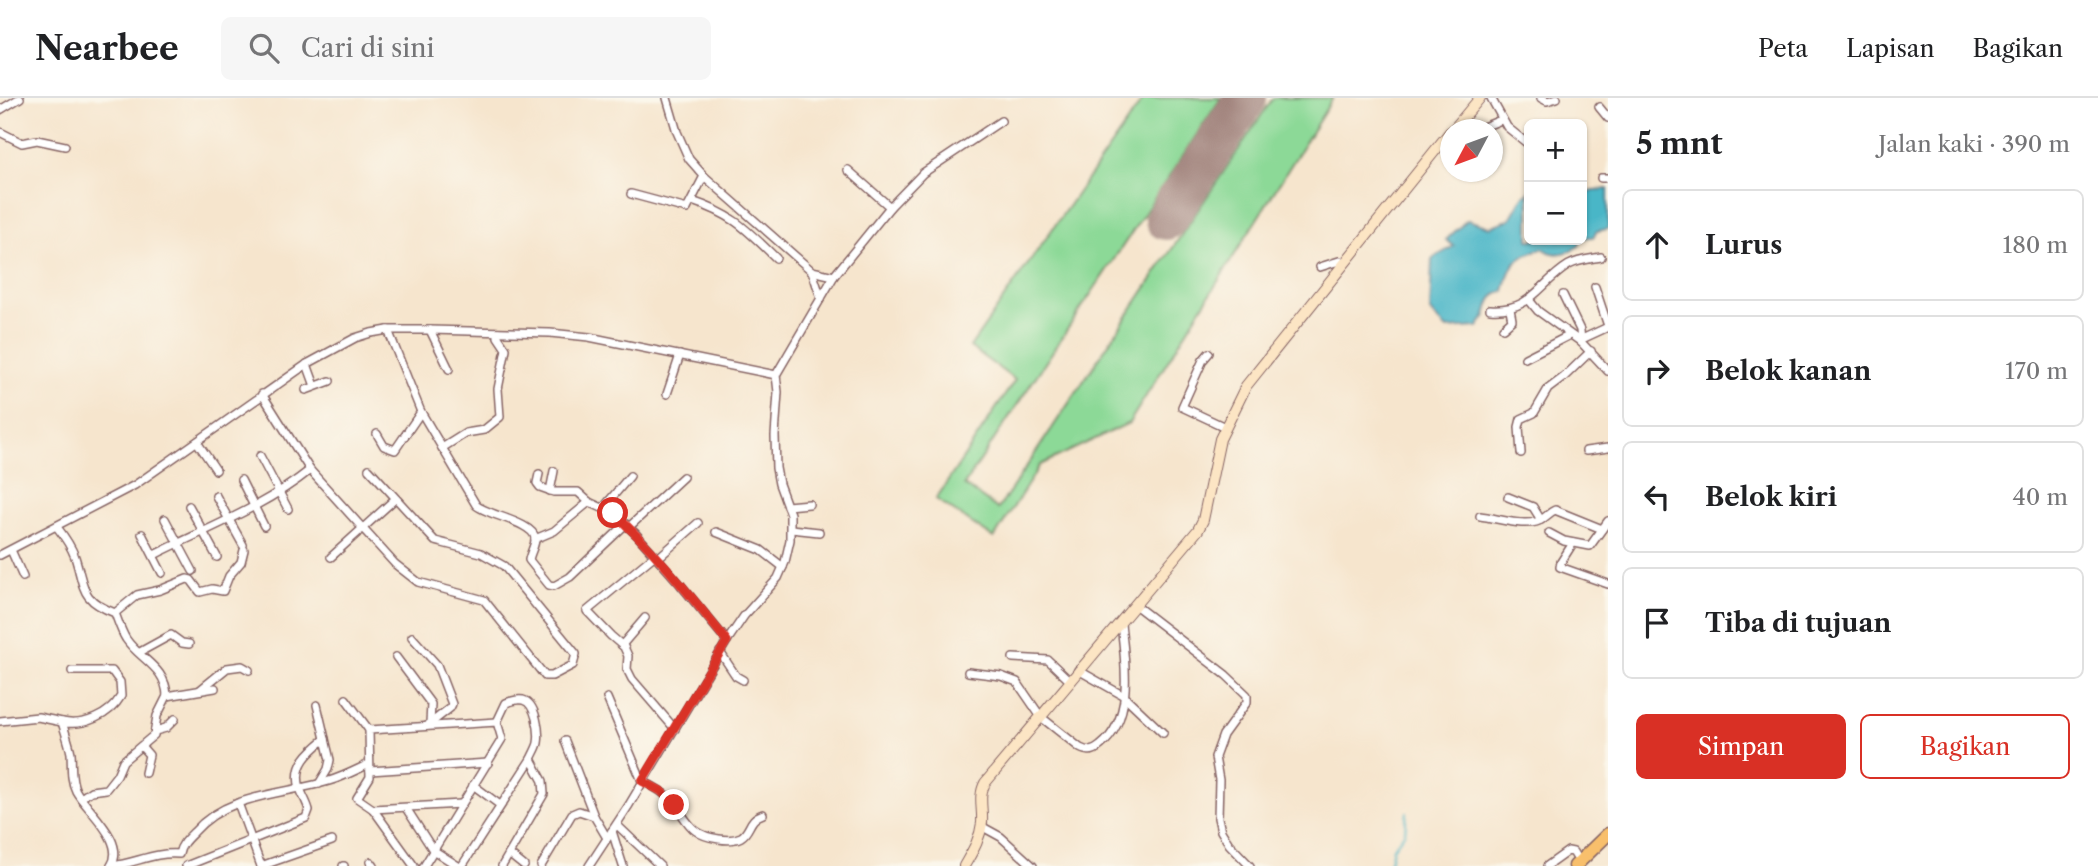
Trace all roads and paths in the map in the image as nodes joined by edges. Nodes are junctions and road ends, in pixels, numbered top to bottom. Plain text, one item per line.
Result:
1 (20, 98) edge
2 (667, 98) edge
3 (1480, 98) edge
4 (1491, 98) edge
5 (1541, 98) edge
6 (1557, 98) edge
7 (1599, 107) dead end
8 (0, 110) edge
9 (1608, 118) edge
10 (1464, 119) edge
11 (1501, 119) edge
12 (1001, 121) dead end
13 (1503, 122) edge
14 (0, 132) edge
15 (1524, 142) edge
16 (65, 146) dead end
17 (1440, 148) edge
18 (848, 170) dead end
19 (704, 176) junction
20 (631, 194) dead end
21 (692, 201) junction
22 (890, 207) junction
23 (751, 219) junction
24 (744, 227) junction
25 (1601, 257) dead end
26 (776, 258) dead end
27 (1347, 261) junction
28 (1320, 267) dead end
29 (812, 271) junction
30 (834, 276) junction
31 (1595, 287) dead end
32 (1563, 295) dead end
33 (821, 298) junction
34 (1529, 300) junction
35 (1490, 309) dead end
36 (1510, 309) junction
37 (1608, 326) edge
38 (1503, 328) dead end
39 (388, 330) junction
40 (430, 330) junction
41 (498, 332) junction
42 (1570, 335) junction
43 (1582, 341) junction
44 (1591, 351) junction
45 (1209, 353) dead end
46 (680, 355) junction
47 (1525, 358) dead end
48 (307, 364) junction
49 (449, 369) dead end
50 (1608, 371) edge
51 (776, 375) junction
52 (330, 381) dead end
53 (315, 386) junction
54 (306, 390) dead end
55 (262, 394) junction
56 (667, 394) dead end
57 (421, 412) junction
58 (1225, 427) junction
59 (377, 434) dead end
60 (197, 442) junction
61 (442, 448) junction
62 (1608, 448) edge
63 (1586, 451) dead end
64 (1521, 453) dead end
65 (260, 456) dead end
66 (369, 469) dead end
67 (216, 470) dead end
68 (310, 470) junction
69 (554, 471) dead end
70 (539, 474) dead end
71 (630, 476) dead end
72 (683, 477) dead end
73 (241, 480) dead end
74 (550, 491) junction
75 (279, 492) junction
76 (216, 496) dead end
77 (1508, 497) dead end
78 (395, 499) junction
79 (589, 502) junction
80 (809, 504) dead end
81 (190, 506) dead end
82 (254, 506) junction
83 (787, 506) junction
84 (604, 508) junction
85 (288, 509) dead end
86 (1480, 516) dead end
87 (229, 518) junction
88 (165, 519) dead end
89 (1541, 520) junction
90 (1608, 521) edge
91 (698, 523) dead end
92 (627, 525) junction
93 (264, 526) dead end
94 (57, 527) junction
95 (362, 529) junction
96 (791, 529) junction
97 (1602, 529) junction
98 (203, 531) junction
99 (716, 532) dead end
100 (819, 532) dead end
101 (1549, 533) dead end
102 (142, 534) dead end
103 (535, 539) junction
104 (179, 543) junction
105 (1573, 543) junction
106 (10, 550) junction
107 (0, 555) edge
108 (154, 555) junction
109 (217, 557) dead end
110 (331, 557) dead end
111 (656, 557) junction
112 (17, 565) junction
113 (783, 567) junction
114 (8, 570) dead end
115 (193, 571) dead end
116 (162, 573) dead end
117 (23, 577) dead end
118 (1608, 584) edge
119 (1135, 604) junction
120 (115, 613) junction
121 (645, 618) dead end
122 (1121, 624) junction
123 (412, 638) dead end
124 (727, 641) junction
125 (189, 644) dead end
126 (622, 645) junction
127 (140, 652) junction
128 (720, 652) junction
129 (396, 657) dead end
130 (1013, 659) dead end
131 (249, 670) dead end
132 (1078, 670) junction
133 (72, 671) dead end
134 (968, 672) dead end
135 (743, 680) dead end
136 (1070, 681) junction
137 (215, 688) dead end
138 (200, 691) junction
139 (167, 696) junction
140 (1124, 696) junction
141 (607, 698) dead end
142 (345, 699) dead end
143 (317, 705) dead end
144 (1041, 717) junction
145 (175, 719) dead end
146 (0, 720) edge
147 (62, 722) junction
148 (497, 722) junction
149 (428, 725) junction
150 (675, 729) junction
151 (369, 730) junction
152 (155, 732) junction
153 (1163, 733) dead end
154 (325, 739) junction
155 (565, 741) dead end
156 (142, 747) junction
157 (531, 759) junction
158 (488, 763) junction
159 (370, 767) junction
160 (145, 773) dead end
161 (642, 781) junction
162 (319, 784) junction
163 (473, 785) junction
164 (299, 787) junction
165 (81, 798) junction
166 (238, 803) junction
167 (461, 804) junction
168 (500, 805) junction
169 (406, 808) junction
170 (373, 809) junction
171 (763, 814) dead end
172 (594, 816) junction
173 (982, 825) junction
174 (615, 828) junction
175 (1608, 834) edge
176 (607, 838) junction
177 (251, 840) junction
178 (332, 841) dead end
179 (1608, 845) edge
180 (433, 850) junction
181 (509, 854) junction
182 (1580, 865) edge
183 (111, 866) edge
184 (186, 866) edge
185 (261, 866) edge
186 (414, 866) edge
187 (424, 866) edge
188 (460, 866) edge
189 (502, 866) edge
190 (524, 866) edge
191 (541, 866) edge
192 (589, 866) edge
193 (623, 866) edge
194 (660, 866) edge
195 (964, 866) edge
196 (1033, 866) edge
197 (1250, 866) edge
198 (1547, 866) edge

1 - 8 street
2 - 19 street
3 - 10 street
4 - 11 street
5 - 6 street
7 - 9 street
12 - 22 street
13 - 15 street
14 - 16 street
17 - 27 street
18 - 22 street
19 - 21 street
19 - 23 street
20 - 21 street
21 - 24 street
22 - 30 street
23 - 24 street
23 - 29 street
24 - 26 street
25 - 34 street
27 - 28 street
27 - 58 street
29 - 30 street
29 - 33 street
30 - 33 street
31 - 37 street
32 - 43 street
33 - 51 street
34 - 36 street
34 - 42 street
35 - 36 street
36 - 38 street
37 - 43 street
39 - 40 street
39 - 48 street
39 - 57 street
40 - 41 street
40 - 49 street
41 - 46 street
41 - 61 street
42 - 43 street
42 - 47 street
43 - 44 street
44 - 50 street
44 - 64 street
45 - 58 street
46 - 51 street
46 - 56 street
48 - 53 street
48 - 55 street
51 - 83 street
52 - 53 street
53 - 54 street
55 - 60 street
55 - 68 street
57 - 59 street
57 - 61 street
58 - 119 street
60 - 67 street
60 - 94 street
61 - 103 street
62 - 63 street
65 - 75 street
66 - 78 street
68 - 75 street
68 - 95 street
69 - 74 street
70 - 74 street
71 - 84 street
72 - 92 street
73 - 82 street
74 - 79 street
75 - 82 street
75 - 85 street
76 - 87 street
77 - 89 street
78 - 95 street
78 - 95 street
79 - 84 street
79 - 103 street
80 - 83 street
81 - 98 street
82 - 87 street
82 - 93 street
83 - 96 street
84 - 92 street
86 - 89 street
87 - 98 street
87 - 120 street
88 - 104 street
89 - 97 street
90 - 97 street
91 - 111 street
92 - 103 street
92 - 111 street
94 - 106 street
94 - 120 street
95 - 110 street
96 - 100 street
96 - 113 street
97 - 105 street
98 - 104 street
98 - 109 street
99 - 113 street
101 - 105 street
102 - 108 street
104 - 108 street
104 - 115 street
105 - 118 street
106 - 107 street
106 - 112 street
108 - 116 street
111 - 124 street
111 - 126 street
112 - 114 street
112 - 117 street
113 - 124 street
119 - 122 street
119 - 197 street
120 - 127 street
121 - 126 street
122 - 132 street
122 - 140 street
123 - 149 street
124 - 128 street
125 - 127 street
126 - 150 street
127 - 139 street
128 - 135 street
128 - 150 street
129 - 149 street
130 - 136 street
131 - 138 street
132 - 136 street
132 - 140 street
133 - 147 street
134 - 144 street
136 - 144 street
137 - 138 street
138 - 139 street
139 - 152 street
140 - 144 street
140 - 153 street
141 - 161 street
142 - 151 street
143 - 154 street
144 - 173 street
145 - 152 street
146 - 147 street
147 - 165 street
148 - 149 street
148 - 157 street
148 - 158 street
149 - 151 street
150 - 161 street
151 - 159 street
152 - 156 street
154 - 162 street
154 - 164 street
155 - 172 street
156 - 160 street
156 - 165 street
157 - 168 street
157 - 181 street
158 - 159 street
158 - 163 street
159 - 162 street
159 - 170 street
161 - 171 street
161 - 174 street
162 - 164 street
163 - 167 street
163 - 168 street
164 - 166 street
164 - 177 street
165 - 183 street
166 - 177 street
166 - 183 street
167 - 169 street
167 - 180 street
168 - 188 street
169 - 170 street
169 - 180 street
170 - 186 street
172 - 176 street
172 - 191 street
173 - 195 street
173 - 196 street
174 - 176 street
174 - 193 street
174 - 194 street
175 - 182 highway
176 - 192 street
177 - 184 street
177 - 185 street
178 - 185 street
179 - 182 highway
180 - 187 street
180 - 188 street
181 - 189 street
181 - 190 street
182 - 198 street

